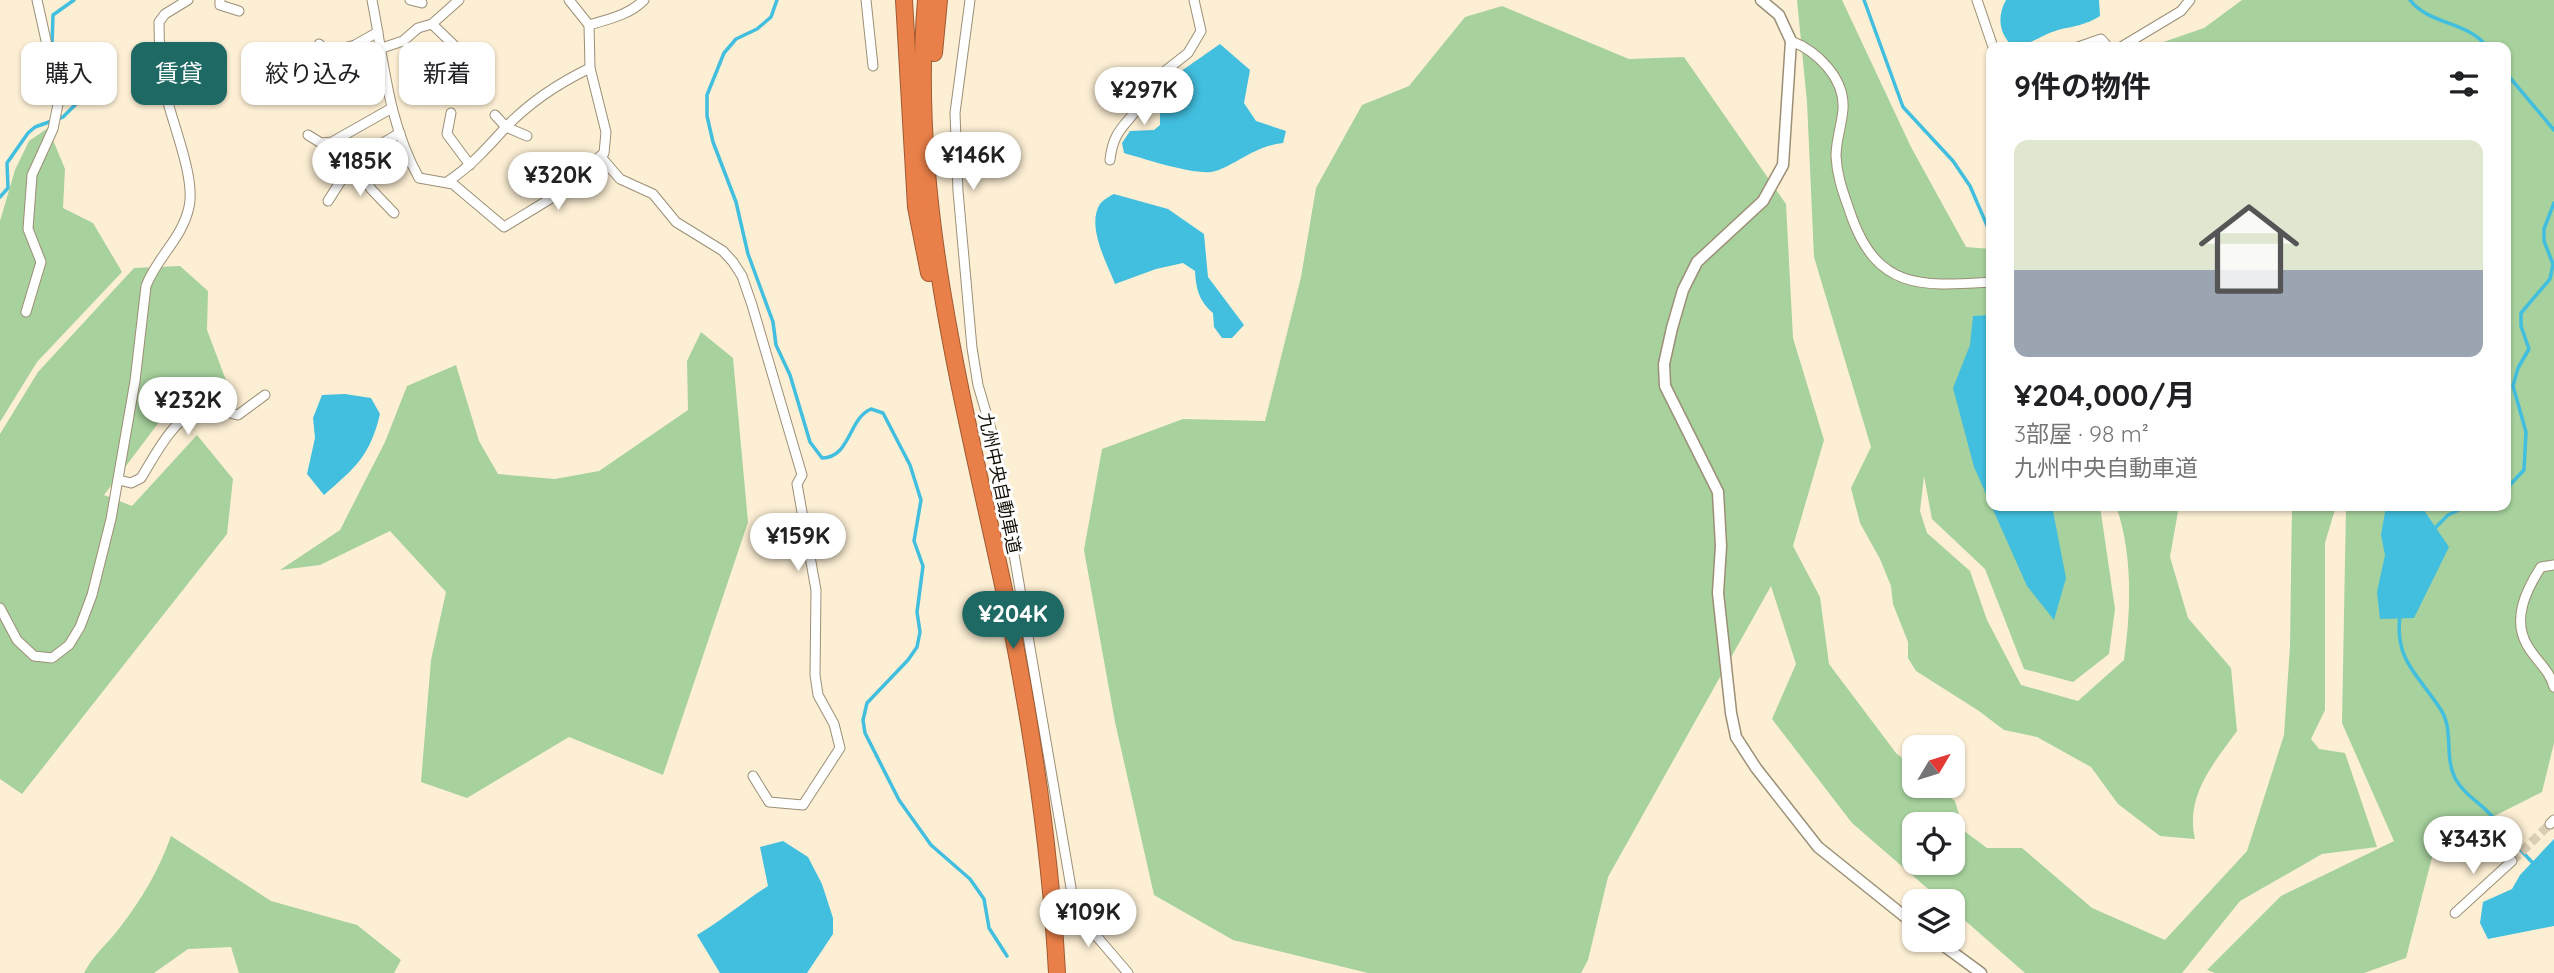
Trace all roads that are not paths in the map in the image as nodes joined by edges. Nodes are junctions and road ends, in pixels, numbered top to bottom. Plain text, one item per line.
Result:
1 (37, 0) edge
2 (188, 0) edge
3 (220, 0) edge
4 (372, 0) edge
5 (410, 0) edge
6 (459, 0) edge
7 (569, 0) edge
8 (644, 0) edge
9 (866, 0) edge
10 (904, 0) edge
11 (916, 0) edge
12 (926, 0) edge
13 (939, 0) edge
14 (970, 0) edge
15 (1194, 0) edge
16 (1761, 0) edge
17 (1977, 0) edge
18 (2190, 0) edge
19 (422, 3) dead end
20 (239, 11) dead end
21 (432, 24) junction
22 (589, 25) junction
23 (378, 32) junction
24 (1791, 41) junction
25 (360, 42) edge
26 (379, 42) edge
27 (451, 42) edge
28 (1991, 42) edge
29 (2129, 42) edge
30 (385, 47) edge
31 (873, 66) dead end
32 (590, 68) junction
33 (385, 74) edge
34 (393, 108) junction
35 (451, 113) dead end
36 (495, 115) dead end
37 (506, 127) junction
38 (400, 133) junction
39 (308, 135) dead end
40 (527, 136) dead end
41 (601, 157) junction
42 (354, 160) junction
43 (1110, 160) dead end
44 (470, 165) junction
45 (447, 182) junction
46 (328, 201) dead end
47 (394, 214) dead end
48 (1986, 282) edge
49 (932, 289) junction
50 (26, 312) dead end
51 (265, 395) dead end
52 (966, 416) junction
53 (119, 480) junction
54 (2554, 565) edge
55 (0, 608) edge
56 (2554, 687) edge
57 (753, 776) dead end
58 (2512, 861) tunnel mouth
59 (2455, 913) dead end
60 (1902, 914) edge
61 (1952, 952) edge
62 (1048, 973) edge
63 (1057, 973) edge
64 (1128, 973) edge
65 (1981, 973) edge

1 - 50 street
2 - 53 street
3 - 20 street
4 - 23 street
5 - 19 street
6 - 21 street
7 - 22 street
8 - 22 street
9 - 31 street
10 - 49 highway
11 - 49 highway, 九州中央自動車道
12 - 52 highway, 九州中央自動車道
13 - 52 highway
14 - 64 street
15 - 43 street
16 - 24 street
17 - 28 street
18 - 29 street
21 - 27 street
21 - 30 street
22 - 32 street
23 - 25 street
23 - 26 street
24 - 48 street
24 - 60 street
32 - 37 street
32 - 41 street
33 - 34 street
34 - 38 street
34 - 39 street
35 - 44 street
36 - 37 street
37 - 40 street
37 - 44 street
38 - 42 street
38 - 45 street
41 - 45 street
41 - 57 street
42 - 46 street
42 - 47 street
44 - 45 street
49 - 62 highway, 九州中央自動車道
51 - 53 street
52 - 63 highway, 九州中央自動車道
53 - 55 street
54 - 56 street
58 - 59 street
61 - 65 street

